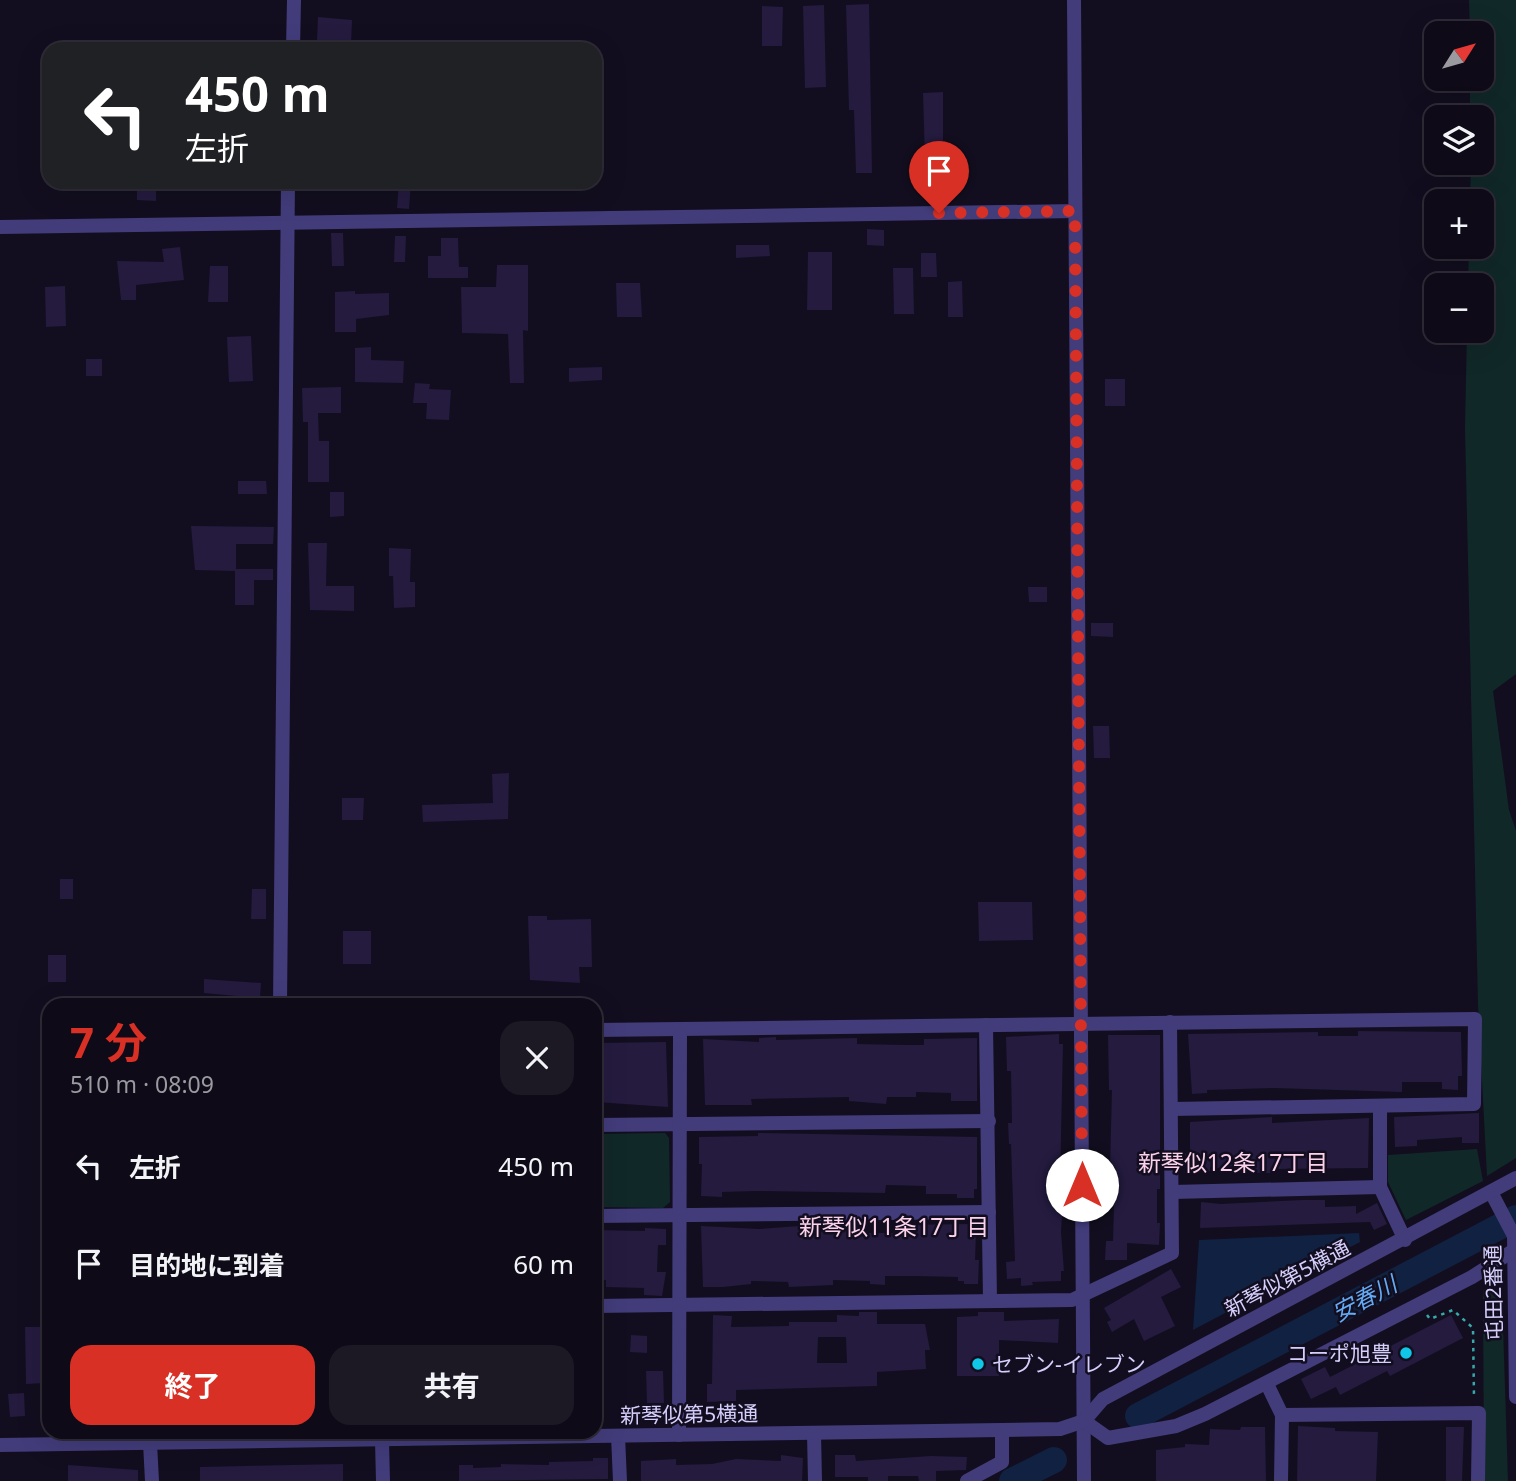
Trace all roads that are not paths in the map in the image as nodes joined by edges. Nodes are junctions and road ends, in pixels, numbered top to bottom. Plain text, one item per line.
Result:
1 (294, 0) edge
2 (1074, 0) edge
3 (293, 42) edge
4 (288, 189) edge
5 (1075, 211) junction
6 (287, 222) junction
7 (0, 227) edge
8 (281, 998) edge
9 (1080, 1022) junction
10 (1170, 1022) junction
11 (986, 1025) junction
12 (602, 1030) edge
13 (680, 1030) junction
14 (1380, 1106) junction
15 (1172, 1109) junction
16 (989, 1121) junction
17 (680, 1124) junction
18 (602, 1125) edge
19 (1516, 1178) edge
20 (1380, 1187) junction
21 (1172, 1192) junction
22 (1495, 1200) junction
23 (989, 1212) junction
24 (680, 1215) junction
25 (602, 1216) edge
26 (1405, 1240) junction
27 (1514, 1245) edge
28 (1083, 1297) junction
29 (990, 1300) junction
30 (680, 1305) junction
31 (602, 1306) edge
32 (1516, 1369) edge
33 (1266, 1384) junction
34 (1516, 1397) edge
35 (1282, 1415) junction
36 (1084, 1421) junction
37 (1002, 1430) junction
38 (814, 1433) junction
39 (680, 1435) junction
40 (602, 1436) edge
41 (618, 1436) junction
42 (222, 1439) edge
43 (340, 1439) edge
44 (476, 1439) edge
45 (382, 1441) junction
46 (150, 1443) junction
47 (0, 1445) edge
48 (152, 1481) edge
49 (383, 1481) edge
50 (620, 1481) edge
51 (815, 1481) edge
52 (967, 1481) edge
53 (1084, 1481) edge
54 (1282, 1481) edge
55 (1478, 1481) edge

1 - 3 street
2 - 5 street
4 - 6 street
5 - 6 street
5 - 9 street
6 - 7 street
6 - 8 street
9 - 10 street
9 - 11 street
9 - 28 street
10 - 14 street
10 - 15 street
11 - 13 street
11 - 16 street
12 - 13 street
13 - 17 street
14 - 15 street
14 - 20 street
15 - 21 street
16 - 17 street
16 - 23 street
17 - 18 street
17 - 24 street
19 - 22 street, 新琴似第5横通
20 - 21 street
20 - 26 street
21 - 28 street
22 - 26 street, 新琴似第5横通
22 - 27 street, 屯田2番通
23 - 24 street
23 - 29 street
24 - 25 street
24 - 30 street
26 - 36 street, 新琴似第5横通
27 - 32 street, 屯田2番通
27 - 33 street
28 - 29 street
28 - 36 street
29 - 30 street
30 - 31 street
30 - 39 street
32 - 34 street, 屯田2番通
33 - 35 street
33 - 36 street
35 - 54 street
35 - 55 street
36 - 37 street, 新琴似第5横通
36 - 53 street
37 - 38 street, 新琴似第5横通
37 - 52 street
38 - 39 street, 新琴似第5横通
38 - 51 street
39 - 41 street, 新琴似第5横通
40 - 41 street, 新琴似第5横通
41 - 50 street
42 - 46 street, 新琴似第5横通
43 - 45 street, 新琴似第5横通
44 - 45 street, 新琴似第5横通
45 - 49 street
46 - 47 street, 新琴似第5横通
46 - 48 street

